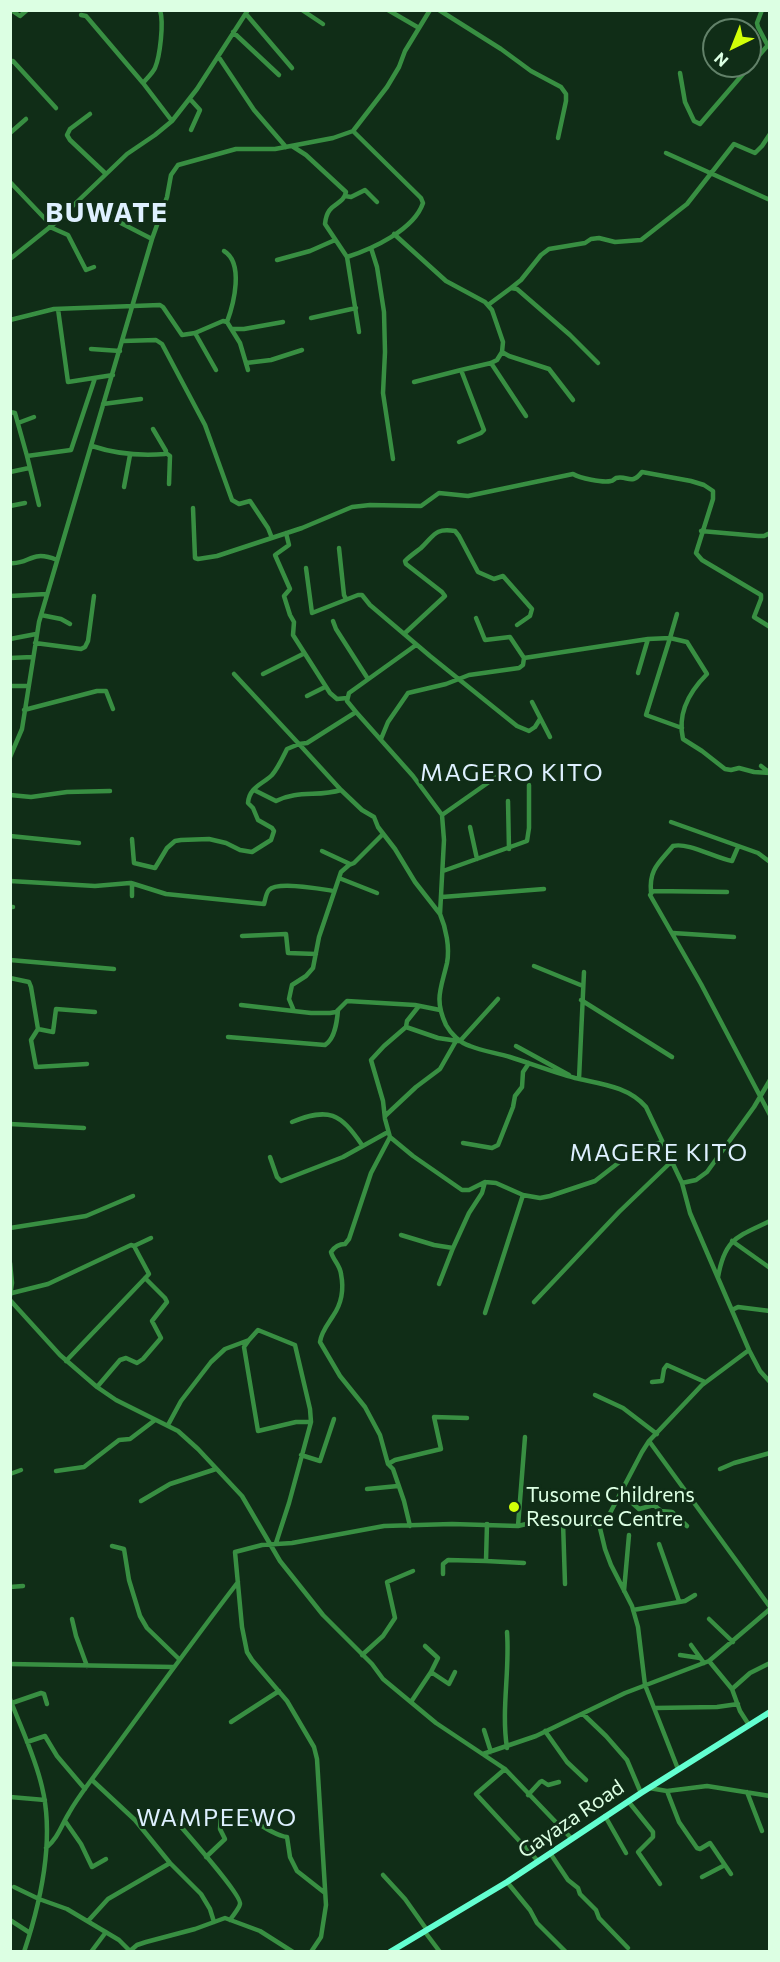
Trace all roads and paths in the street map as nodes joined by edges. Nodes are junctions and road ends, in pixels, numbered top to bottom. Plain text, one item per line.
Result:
1 (11, 10) edge
2 (27, 10) edge
3 (160, 10) edge
4 (302, 10) edge
5 (388, 10) edge
6 (430, 10) edge
7 (439, 10) edge
8 (762, 10) edge
9 (247, 12) edge
10 (81, 15) dead end
11 (323, 24) dead end
12 (419, 28) junction
13 (233, 32) junction
14 (768, 44) edge
15 (218, 56) junction
16 (10, 62) edge
17 (292, 68) dead end
18 (680, 73) dead end
19 (279, 75) dead end
20 (143, 83) junction
21 (190, 99) junction
22 (56, 108) dead end
23 (90, 114) dead end
24 (26, 119) dead end
25 (172, 121) junction
26 (191, 130) dead end
27 (353, 131) junction
28 (10, 133) edge
29 (770, 134) edge
30 (558, 138) dead end
31 (289, 146) junction
32 (666, 153) dead end
33 (106, 174) junction
34 (711, 175) junction
35 (10, 182) edge
36 (345, 196) junction
37 (770, 200) edge
38 (78, 201) junction
39 (377, 202) dead end
40 (51, 226) junction
41 (394, 234) junction
42 (152, 239) junction
43 (335, 240) junction
44 (371, 248) junction
45 (224, 251) dead end
46 (347, 257) junction
47 (10, 259) edge
48 (277, 260) dead end
49 (94, 267) dead end
50 (511, 288) junction
51 (133, 305) junction
52 (488, 305) junction
53 (356, 308) junction
54 (58, 309) junction
55 (311, 318) dead end
56 (10, 320) edge
57 (227, 322) junction
58 (283, 322) dead end
59 (232, 328) junction
60 (359, 332) dead end
61 (195, 333) junction
62 (123, 341) junction
63 (91, 349) dead end
64 (302, 350) dead end
65 (120, 351) junction
66 (502, 352) junction
67 (246, 363) junction
68 (491, 363) junction
69 (598, 363) dead end
70 (216, 370) dead end
71 (248, 370) dead end
72 (461, 370) junction
73 (113, 375) junction
74 (95, 378) junction
75 (414, 382) dead end
76 (141, 399) dead end
77 (573, 400) dead end
78 (104, 404) junction
79 (10, 412) edge
80 (526, 416) dead end
81 (34, 417) dead end
82 (18, 423) junction
83 (153, 429) dead end
84 (459, 442) dead end
85 (92, 446) junction
86 (166, 453) junction
87 (130, 455) junction
88 (27, 456) junction
89 (393, 459) dead end
90 (29, 468) junction
91 (10, 472) edge
92 (169, 484) dead end
93 (124, 487) dead end
94 (25, 503) dead end
95 (39, 505) dead end
96 (10, 506) edge
97 (193, 508) dead end
98 (702, 531) junction
99 (286, 533) junction
100 (770, 533) edge
101 (272, 538) junction
102 (339, 548) dead end
103 (57, 560) junction
104 (10, 563) edge
105 (306, 568) dead end
106 (46, 594) junction
107 (10, 596) edge
108 (94, 596) dead end
109 (346, 600) junction
110 (677, 614) dead end
111 (40, 615) junction
112 (476, 618) dead end
113 (333, 621) dead end
114 (70, 624) dead end
115 (517, 625) dead end
116 (770, 627) edge
117 (36, 634) junction
118 (404, 634) junction
119 (670, 638) junction
120 (10, 639) edge
121 (648, 639) junction
122 (35, 644) junction
123 (416, 645) junction
124 (303, 654) junction
125 (32, 657) junction
126 (10, 658) edge
127 (524, 658) junction
128 (638, 673) dead end
129 (234, 674) dead end
130 (264, 674) dead end
131 (368, 679) junction
132 (458, 679) junction
133 (10, 686) edge
134 (28, 686) junction
135 (326, 687) junction
136 (307, 696) dead end
137 (346, 698) junction
138 (532, 702) dead end
139 (113, 709) dead end
140 (24, 710) junction
141 (356, 712) junction
142 (540, 719) junction
143 (682, 728) junction
144 (550, 737) dead end
145 (381, 739) junction
146 (10, 742) edge
147 (17, 744) junction
148 (299, 744) junction
149 (10, 757) edge
150 (761, 766) dead end
151 (770, 773) edge
152 (499, 775) dead end
153 (529, 785) dead end
154 (254, 790) junction
155 (341, 790) junction
156 (110, 791) dead end
157 (10, 795) edge
158 (508, 801) dead end
159 (442, 814) junction
160 (671, 822) dead end
161 (470, 827) dead end
162 (383, 834) junction
163 (10, 836) edge
164 (132, 839) dead end
165 (80, 843) dead end
166 (738, 846) junction
167 (509, 849) junction
168 (322, 851) dead end
169 (477, 859) junction
170 (770, 862) edge
171 (350, 864) junction
172 (442, 871) junction
173 (339, 878) junction
174 (10, 881) edge
175 (131, 883) junction
176 (544, 889) dead end
177 (334, 891) junction
178 (651, 892) junction
179 (727, 892) dead end
180 (377, 893) dead end
181 (132, 896) dead end
182 (442, 897) junction
183 (440, 914) junction
184 (673, 933) junction
185 (242, 936) dead end
186 (734, 937) dead end
187 (315, 954) junction
188 (10, 960) edge
189 (534, 966) dead end
190 (114, 969) dead end
191 (584, 972) dead end
192 (10, 978) edge
193 (583, 986) junction
194 (289, 999) junction
195 (498, 999) dead end
196 (581, 1000) junction
197 (241, 1005) dead end
198 (419, 1006) junction
199 (285, 1010) junction
200 (338, 1010) junction
201 (440, 1010) junction
202 (95, 1011) dead end
203 (294, 1011) junction
204 (406, 1027) junction
205 (38, 1029) junction
206 (228, 1036) dead end
207 (458, 1041) junction
208 (516, 1046) dead end
209 (672, 1057) dead end
210 (529, 1063) junction
211 (87, 1064) dead end
212 (571, 1077) junction
213 (579, 1079) junction
214 (770, 1080) edge
215 (760, 1095) junction
216 (770, 1115) edge
217 (385, 1116) junction
218 (292, 1122) dead end
219 (10, 1124) edge
220 (84, 1128) dead end
221 (389, 1135) junction
222 (662, 1142) junction
223 (462, 1143) dead end
224 (362, 1145) junction
225 (270, 1157) dead end
226 (671, 1162) junction
227 (485, 1182) junction
228 (682, 1183) junction
229 (523, 1195) junction
230 (133, 1196) dead end
231 (770, 1221) edge
232 (10, 1228) edge
233 (401, 1235) dead end
234 (152, 1238) dead end
235 (732, 1241) junction
236 (134, 1246) junction
237 (453, 1248) junction
238 (10, 1263) edge
239 (770, 1268) edge
240 (717, 1277) junction
241 (145, 1278) junction
242 (439, 1284) dead end
243 (11, 1296) edge
244 (534, 1302) dead end
245 (732, 1310) junction
246 (770, 1311) edge
247 (486, 1313) dead end
248 (249, 1340) junction
249 (750, 1350) junction
250 (66, 1361) junction
251 (652, 1382) dead end
252 (705, 1382) junction
253 (770, 1382) edge
254 (97, 1387) junction
255 (595, 1395) dead end
256 (467, 1418) dead end
257 (334, 1419) dead end
258 (155, 1420) junction
259 (311, 1422) junction
260 (168, 1425) junction
261 (657, 1434) junction
262 (525, 1437) dead end
263 (650, 1442) junction
264 (770, 1454) edge
265 (301, 1455) junction
266 (388, 1464) junction
267 (216, 1468) junction
268 (21, 1470) dead end
269 (720, 1470) dead end
270 (57, 1471) dead end
271 (10, 1474) edge
272 (398, 1486) junction
273 (367, 1489) dead end
274 (621, 1493) junction
275 (141, 1501) dead end
276 (563, 1522) junction
277 (487, 1524) junction
278 (599, 1524) junction
279 (410, 1526) junction
280 (519, 1526) junction
281 (687, 1526) dead end
282 (629, 1535) dead end
283 (276, 1543) junction
284 (659, 1544) dead end
285 (270, 1545) junction
286 (112, 1546) dead end
287 (486, 1561) junction
288 (524, 1563) dead end
289 (413, 1571) dead end
290 (443, 1574) dead end
291 (238, 1582) junction
292 (565, 1584) dead end
293 (23, 1586) dead end
294 (10, 1587) edge
295 (624, 1591) junction
296 (695, 1595) dead end
297 (679, 1601) junction
298 (770, 1608) edge
299 (633, 1610) junction
300 (72, 1619) dead end
301 (709, 1619) dead end
302 (507, 1632) dead end
303 (733, 1642) junction
304 (690, 1645) dead end
305 (425, 1646) dead end
306 (362, 1655) junction
307 (680, 1655) dead end
308 (179, 1659) junction
309 (704, 1661) junction
310 (770, 1663) edge
311 (10, 1664) edge
312 (87, 1666) junction
313 (173, 1667) junction
314 (431, 1672) junction
315 (455, 1672) dead end
316 (645, 1685) junction
317 (732, 1689) junction
318 (279, 1691) junction
319 (11, 1701) edge
320 (411, 1702) junction
321 (47, 1704) dead end
322 (738, 1704) junction
323 (655, 1708) junction
324 (770, 1712) edge
325 (582, 1714) junction
326 (231, 1722) dead end
327 (749, 1725) junction
328 (484, 1730) dead end
329 (545, 1731) junction
330 (27, 1742) junction
331 (507, 1748) junction
332 (491, 1752) junction
333 (483, 1754) junction
334 (505, 1769) junction
335 (678, 1769) junction
336 (92, 1780) junction
337 (586, 1780) dead end
338 (559, 1782) dead end
339 (649, 1788) junction
340 (85, 1789) junction
341 (668, 1791) junction
342 (747, 1792) junction
343 (640, 1793) junction
344 (528, 1794) junction
345 (770, 1796) edge
346 (12, 1797) edge
347 (45, 1800) junction
348 (628, 1801) junction
349 (10, 1804) edge
350 (604, 1816) junction
351 (65, 1821) junction
352 (177, 1822) dead end
353 (762, 1831) dead end
354 (571, 1838) junction
355 (46, 1848) junction
356 (550, 1853) junction
357 (626, 1853) dead end
358 (206, 1857) junction
359 (106, 1859) dead end
360 (538, 1861) junction
361 (170, 1863) junction
362 (725, 1865) junction
363 (730, 1874) dead end
364 (384, 1875) dead end
365 (702, 1877) dead end
366 (507, 1882) junction
367 (660, 1884) dead end
368 (14, 1887) dead end
369 (325, 1893) junction
370 (39, 1899) junction
371 (10, 1920) edge
372 (230, 1920) junction
373 (87, 1921) junction
374 (214, 1922) junction
375 (426, 1931) junction
376 (106, 1932) junction
377 (30, 1933) junction
378 (628, 1948) dead end
379 (130, 1951) edge
380 (24, 1952) edge
381 (90, 1952) edge
382 (293, 1952) edge
383 (311, 1952) edge
384 (390, 1952) edge
385 (440, 1952) edge
386 (566, 1952) edge

1 - 2 street
3 - 20 street
4 - 11 street
5 - 12 street
6 - 12 street
7 - 30 street
8 - 14 street
9 - 13 street
9 - 17 street
10 - 20 street
12 - 27 street
13 - 15 street
13 - 19 street
14 - 18 street
15 - 21 street
15 - 31 street
16 - 22 street
20 - 25 street
21 - 25 street
21 - 26 street
23 - 33 street
24 - 28 street
25 - 33 street
27 - 31 street
27 - 41 street
29 - 34 street
31 - 36 street
31 - 42 street
32 - 34 street
33 - 38 street
34 - 37 street
34 - 50 street
35 - 40 street
36 - 39 street
36 - 43 street
38 - 40 street
38 - 42 street
40 - 47 street
40 - 49 street
41 - 44 street
41 - 52 street
42 - 51 street
43 - 46 street
43 - 48 street
44 - 46 street
44 - 89 street
45 - 57 street
46 - 53 street
50 - 52 street
50 - 69 street
51 - 54 street
51 - 61 street
51 - 62 street
52 - 66 street
53 - 55 street
53 - 60 street
54 - 56 street
54 - 74 street
57 - 59 street
57 - 61 street
58 - 59 street
59 - 67 street
61 - 70 street
62 - 65 street
62 - 101 street
63 - 65 street
64 - 67 street
65 - 73 street
66 - 68 street
66 - 77 street
67 - 71 street
68 - 72 street
68 - 80 street
72 - 75 street
72 - 84 street
73 - 74 street
73 - 78 street
74 - 88 street
76 - 78 street
78 - 85 street
79 - 82 street
81 - 82 street
82 - 88 street
83 - 86 street
85 - 87 street
85 - 103 street
86 - 87 street
86 - 92 street
87 - 93 street
88 - 90 street
90 - 91 street
90 - 95 street
94 - 96 street
97 - 101 street
98 - 99 street
98 - 100 street
98 - 116 street
99 - 101 street
99 - 124 street
102 - 109 street
103 - 104 street
103 - 106 street
105 - 109 street
106 - 107 street
106 - 111 street
108 - 122 street
109 - 118 street
110 - 119 street
111 - 114 street
111 - 117 street
112 - 127 street
113 - 131 street
115 - 118 street
117 - 120 street
117 - 122 street
118 - 123 street
119 - 121 street
119 - 143 street
119 - 143 street
121 - 127 street
121 - 128 street
122 - 125 street
123 - 131 street
123 - 132 street
124 - 130 street
124 - 135 street
125 - 126 street
125 - 134 street
127 - 132 street
129 - 148 street
131 - 137 street
132 - 142 street
132 - 145 street
133 - 134 street
134 - 140 street
135 - 136 street
135 - 137 street
137 - 141 street
138 - 142 street
139 - 140 street
140 - 147 street
141 - 145 street
141 - 148 street
142 - 144 street
143 - 151 street
145 - 159 street
146 - 147 street
147 - 149 street
148 - 154 street
148 - 155 street
150 - 151 street
152 - 159 street
153 - 167 street
154 - 155 street
154 - 164 street
155 - 162 street
156 - 157 street
158 - 167 street
159 - 172 street
160 - 166 street
161 - 169 street
162 - 171 street
162 - 183 street
163 - 165 street
166 - 170 street
166 - 178 street
167 - 169 street
168 - 171 street
169 - 172 street
171 - 173 street
172 - 182 street
173 - 177 street
173 - 180 street
174 - 175 street
175 - 177 street
175 - 181 street
176 - 182 street
177 - 187 street
178 - 179 street
178 - 184 street
182 - 183 street
183 - 201 street
184 - 186 street
184 - 215 street
185 - 187 street
187 - 194 street
188 - 190 street
189 - 193 street
191 - 193 street
192 - 205 street
193 - 196 street
194 - 199 street
194 - 203 street
195 - 207 street
196 - 209 street
196 - 213 street
197 - 199 street
198 - 200 street
198 - 201 street
198 - 204 street
199 - 203 street
200 - 203 street
200 - 206 street
201 - 207 street
202 - 205 street
204 - 207 street
204 - 217 street
205 - 211 street
207 - 210 street
207 - 217 street
208 - 212 street
210 - 212 street
210 - 223 street
212 - 213 street
213 - 222 street
214 - 215 street
215 - 216 street
215 - 228 street
217 - 221 street
218 - 224 street
219 - 220 street
221 - 224 street
221 - 227 street
221 - 266 street
222 - 226 street
222 - 229 street
224 - 225 street
226 - 228 street
226 - 244 street
227 - 229 street
227 - 237 street
228 - 240 street
229 - 247 street
230 - 232 street
231 - 235 street
233 - 237 street
234 - 236 street
235 - 239 street
235 - 240 street
236 - 241 street
236 - 243 street
237 - 242 street
238 - 243 street
240 - 245 street
241 - 250 street
241 - 254 street
243 - 250 street
245 - 246 street
245 - 249 street
248 - 259 street
248 - 259 street
248 - 260 street
249 - 252 street
249 - 253 street
250 - 254 street
251 - 252 street
252 - 261 street
254 - 258 street
255 - 261 street
256 - 266 street
257 - 265 street
258 - 260 street
258 - 270 street
259 - 265 street
260 - 267 street
261 - 263 street
262 - 280 street
263 - 274 street
263 - 298 street
264 - 269 street
265 - 283 street
266 - 272 street
267 - 275 street
267 - 285 street
268 - 271 street
272 - 273 street
272 - 279 street
274 - 278 street
274 - 281 street
276 - 278 street
276 - 280 street
276 - 292 street
277 - 279 street
277 - 280 street
277 - 287 street
278 - 295 street
279 - 283 street
282 - 295 street
283 - 285 street
284 - 297 street
285 - 291 street
285 - 306 street
286 - 308 street
287 - 288 street
287 - 290 street
289 - 306 street
291 - 308 street
291 - 318 street
293 - 294 street
295 - 299 street
296 - 297 street
297 - 299 street
298 - 303 street
299 - 316 street
300 - 312 street
301 - 303 street
302 - 331 street
303 - 309 street
304 - 309 street
305 - 314 street
306 - 320 street
307 - 309 street
308 - 313 street
309 - 316 street
309 - 317 street
310 - 317 street
311 - 312 street
312 - 313 street
313 - 336 street
314 - 315 street
314 - 320 street
316 - 323 street
316 - 325 street
317 - 322 street
318 - 326 street
318 - 369 street
319 - 321 street
319 - 330 street
320 - 333 street
322 - 323 street
322 - 327 street
323 - 335 street
324 - 327 main road, Gayaza Road
325 - 329 street
325 - 343 street
327 - 335 main road, Gayaza Road
328 - 332 street
329 - 331 street
329 - 337 street
330 - 340 street
330 - 347 street
331 - 332 street
332 - 333 street
333 - 334 street
334 - 344 street
334 - 360 street
335 - 339 main road, Gayaza Road
336 - 340 street
336 - 361 street
338 - 344 street
339 - 341 street
339 - 343 main road, Gayaza Road
340 - 351 street
341 - 342 street
341 - 362 street
342 - 345 street
342 - 353 street
343 - 348 main road, Gayaza Road
344 - 354 street
346 - 347 street
346 - 349 street
347 - 355 street
348 - 350 main road, Gayaza Road
348 - 367 street
350 - 354 main road, Gayaza Road
350 - 357 street
351 - 355 street
351 - 359 street
352 - 358 street
354 - 356 main road, Gayaza Road
355 - 370 street
356 - 360 main road, Gayaza Road
356 - 378 street
358 - 369 street
358 - 372 street
360 - 366 main road, Gayaza Road
361 - 373 street
361 - 374 street
362 - 363 street
362 - 365 street
364 - 375 street
366 - 375 main road, Gayaza Road
366 - 386 street
368 - 370 street
369 - 383 street
370 - 373 street
370 - 377 street
371 - 377 street
372 - 374 street
372 - 382 street
373 - 376 street
374 - 379 street
375 - 384 main road, Gayaza Road
375 - 385 street
376 - 379 street
376 - 381 street
377 - 380 street

